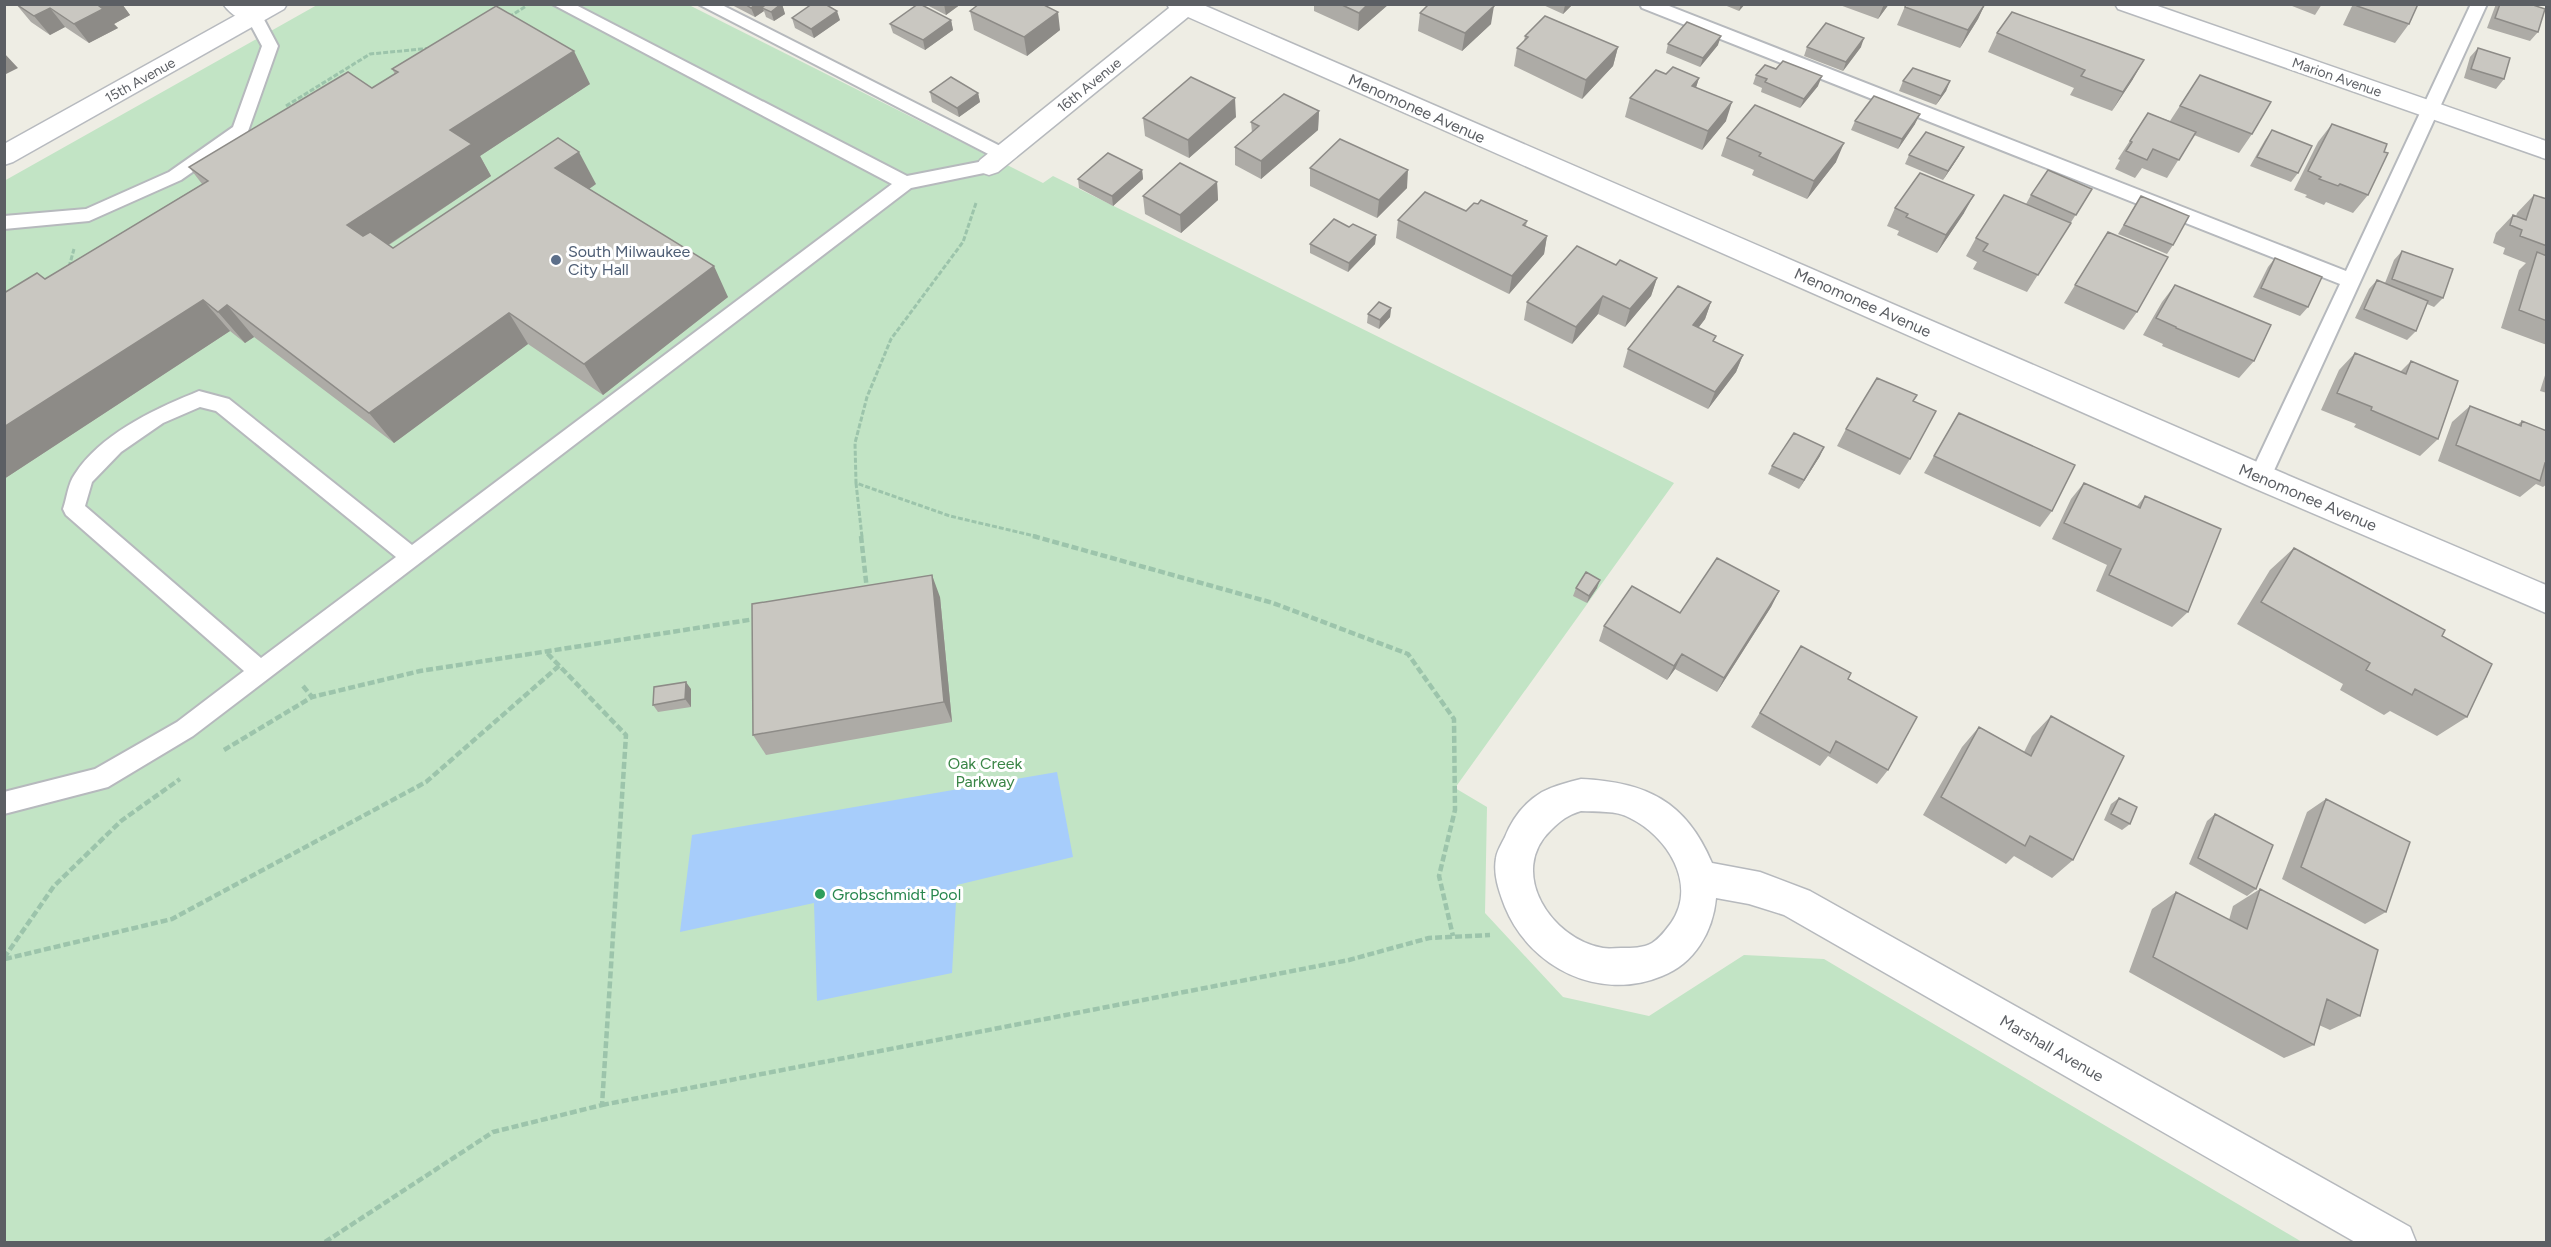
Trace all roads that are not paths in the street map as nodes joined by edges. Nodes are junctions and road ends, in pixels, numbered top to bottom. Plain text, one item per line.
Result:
1 (560, 4) edge
2 (706, 4) edge
3 (1648, 4) edge
4 (2127, 4) edge
5 (2479, 4) edge
6 (1184, 5) edge
7 (254, 8) edge
8 (2432, 110) junction
9 (2547, 150) edge
10 (4, 156) edge
11 (996, 160) junction
12 (905, 183) junction
13 (4, 223) edge
14 (2352, 281) junction
15 (2260, 477) junction
16 (413, 558) junction
17 (2547, 599) edge
18 (261, 672) junction
19 (4, 803) edge
20 (1699, 879) junction
21 (2396, 1242) edge

1 - 12 lane
2 - 11 lane
3 - 14 lane
4 - 8 street, Marion Avenue
5 - 8 lane
6 - 11 street, 16th Avenue
6 - 15 street, Menomonee Avenue
7 - 10 street, 15th Avenue
7 - 13 lane
8 - 9 street, Marion Avenue
8 - 14 lane
11 - 12 lane
12 - 16 lane
14 - 15 lane
15 - 17 street, Menomonee Avenue
16 - 18 lane
16 - 18 lane
18 - 19 lane
20 - 20 street
20 - 21 street, Marshall Avenue

